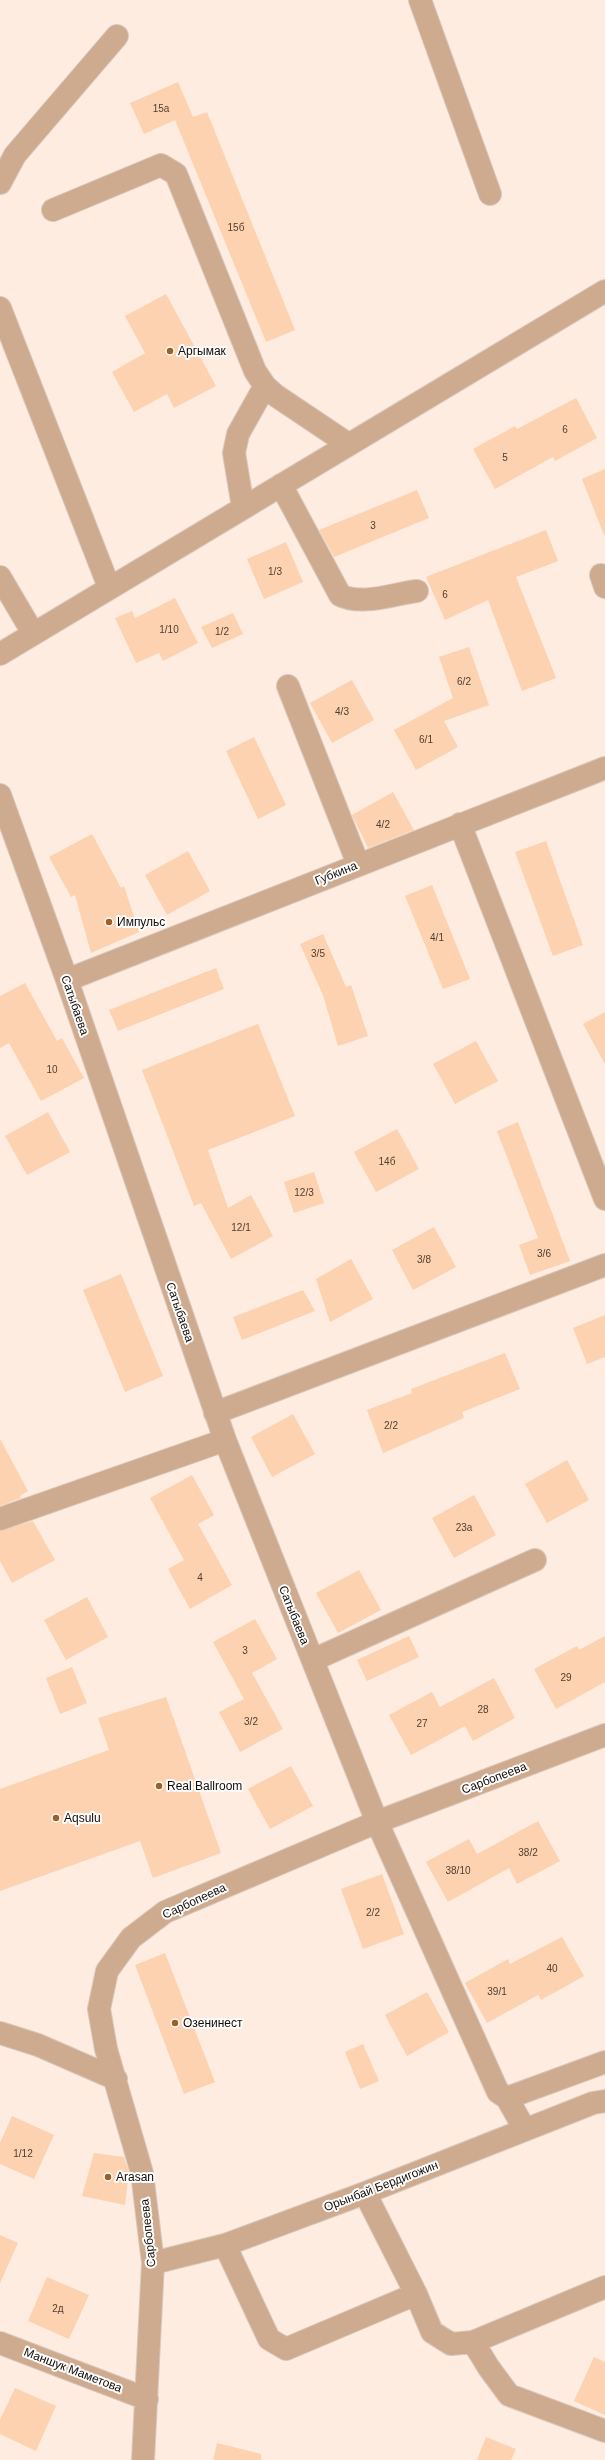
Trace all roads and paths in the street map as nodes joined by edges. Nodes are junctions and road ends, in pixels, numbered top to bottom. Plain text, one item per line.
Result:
1 (420, 0) edge
2 (117, 36) dead end
3 (0, 183) edge
4 (490, 194) dead end
5 (53, 210) dead end
6 (605, 291) edge
7 (0, 308) edge
8 (265, 386) junction
9 (348, 444) junction
10 (281, 485) junction
11 (242, 508) junction
12 (0, 577) edge
13 (109, 587) junction
14 (417, 591) dead end
15 (33, 633) junction
16 (0, 654) edge
17 (288, 686) dead end
18 (605, 768) edge
19 (0, 795) edge
20 (460, 824) junction
21 (358, 864) junction
22 (67, 980) junction
23 (605, 1199) edge
24 (605, 1265) edge
25 (215, 1413) junction
26 (225, 1440) junction
27 (0, 1519) edge
28 (535, 1560) dead end
29 (313, 1660) junction
30 (605, 1735) edge
31 (377, 1822) junction
32 (0, 2033) edge
33 (605, 2062) edge
34 (116, 2079) junction
35 (507, 2098) junction
36 (605, 2101) edge
37 (525, 2130) junction
38 (365, 2193) junction
39 (225, 2245) junction
40 (153, 2263) junction
41 (605, 2287) edge
42 (416, 2294) junction
43 (473, 2342) junction
44 (0, 2343) edge
45 (147, 2399) junction
46 (605, 2431) edge
47 (142, 2460) edge

1 - 4 street
2 - 3 street
5 - 8 street
6 - 9 street
7 - 13 street
8 - 9 street
8 - 11 street
9 - 10 street
10 - 11 street
10 - 14 street
11 - 13 street
12 - 15 street
13 - 15 street
15 - 16 street
17 - 21 street
18 - 20 street, Губкина
19 - 22 street, Сатыбаева
20 - 21 street, Губкина
20 - 23 street
21 - 22 street, Губкина
22 - 25 street, Сатыбаева
24 - 25 street
25 - 26 street, Сатыбаева
26 - 27 street
26 - 29 street, Сатыбаева
28 - 29 street
29 - 31 street, Сатыбаева
30 - 31 street, Сарбопеева
31 - 34 street, Сарбопеева
31 - 35 street, Сатыбаева
32 - 34 street
33 - 35 street
34 - 40 street, Сарбопеева
35 - 37 street, Сатыбаева
36 - 37 street, Орынбай Бердигожин
37 - 38 street, Орынбай Бердигожин
38 - 39 street, Орынбай Бердигожин
38 - 42 street
39 - 40 street, Орынбай Бердигожин
39 - 42 street
40 - 45 street, Сарбопеева
41 - 43 street
42 - 43 street
43 - 46 street
44 - 45 street, Маншук Маметова
45 - 47 street, Сарбопеева

